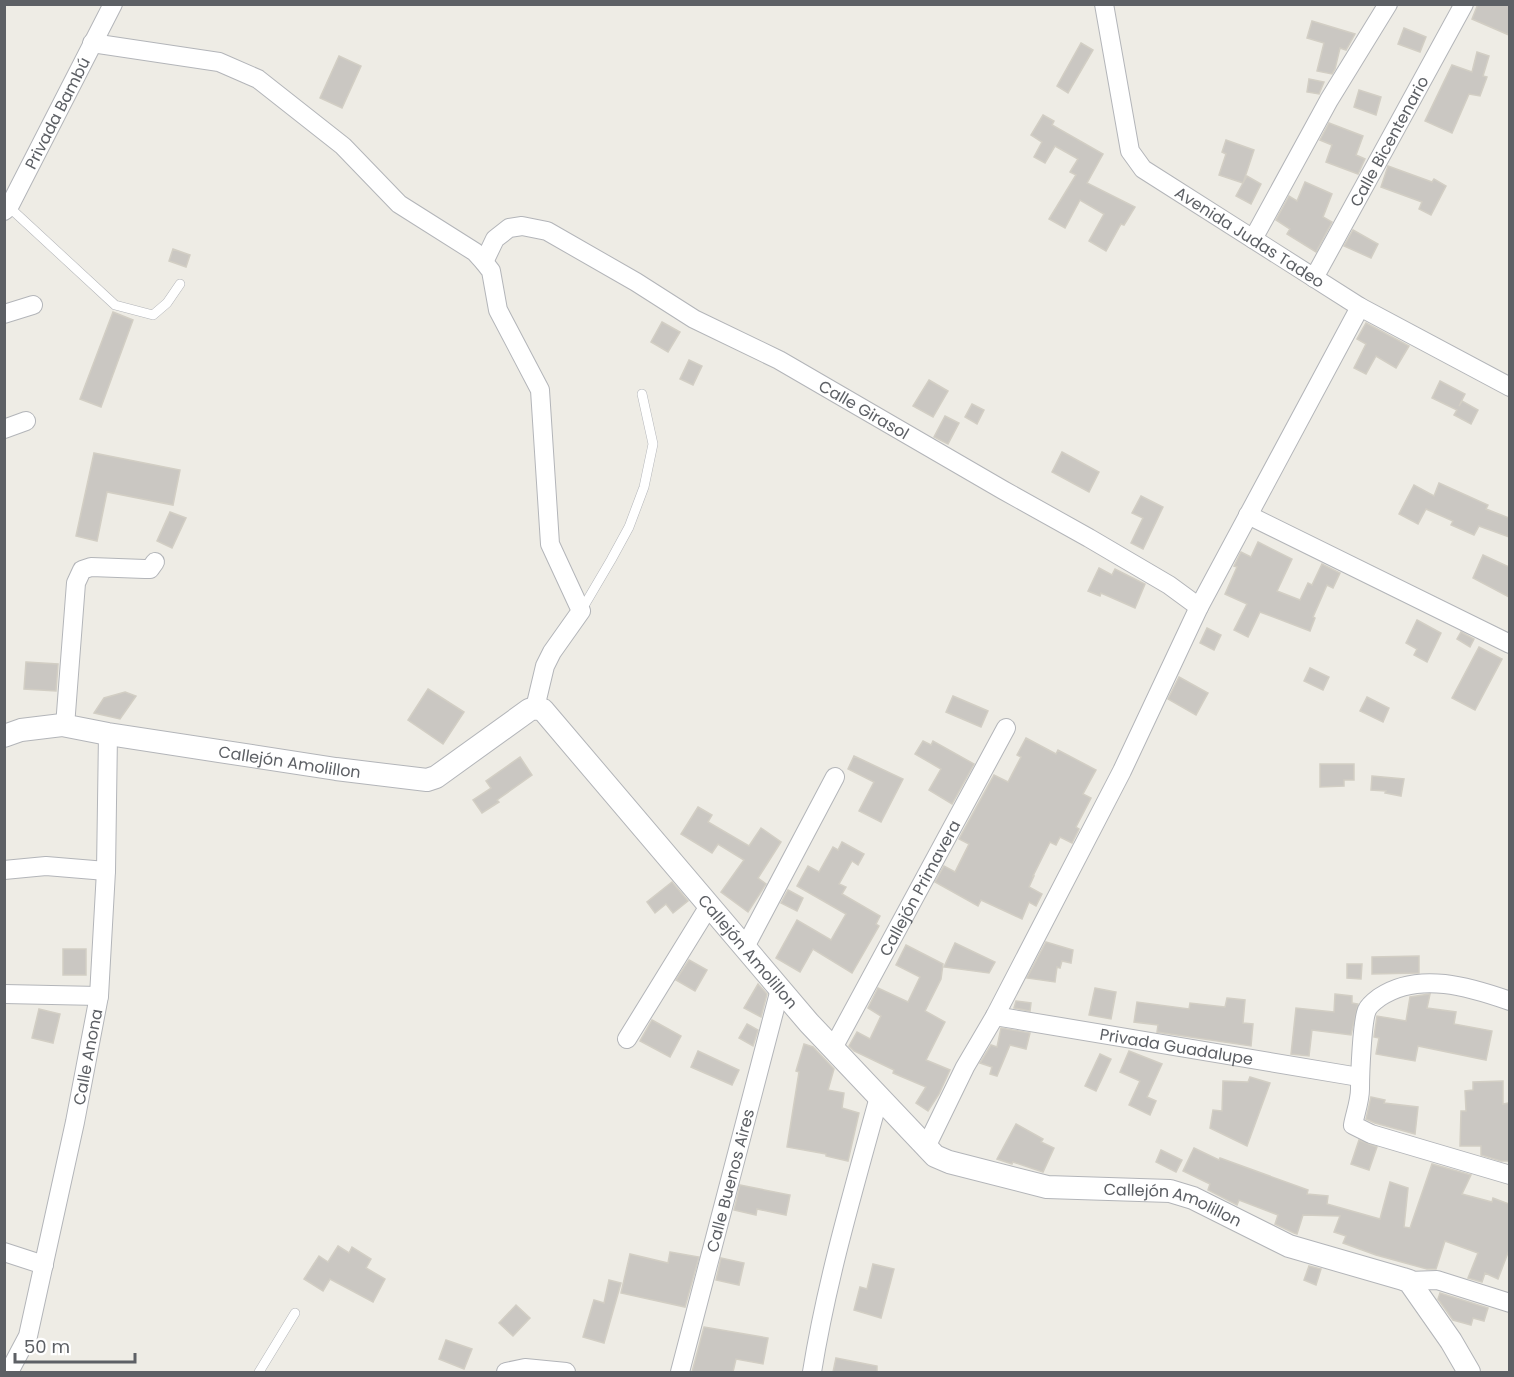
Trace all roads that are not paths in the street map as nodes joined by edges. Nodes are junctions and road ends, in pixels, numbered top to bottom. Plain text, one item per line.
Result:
1 (113, 4) edge
2 (1104, 4) edge
3 (1388, 4) edge
4 (1464, 4) edge
5 (91, 44) junction
6 (7, 209) edge
7 (1253, 239) junction
8 (484, 262) junction
9 (1314, 278) junction
10 (180, 284) dead end
11 (33, 305) dead end
12 (1360, 307) junction
13 (4, 314) edge
14 (1509, 387) edge
15 (642, 394) dead end
16 (26, 421) dead end
17 (4, 429) edge
18 (1248, 515) junction
19 (155, 562) dead end
20 (1199, 607) junction
21 (581, 611) junction
22 (1509, 644) edge
23 (535, 708) junction
24 (65, 726) junction
25 (1006, 728) dead end
26 (108, 734) junction
27 (4, 736) edge
28 (835, 777) dead end
29 (4, 870) edge
30 (106, 871) junction
31 (709, 906) junction
32 (745, 947) junction
33 (780, 989) junction
34 (4, 994) edge
35 (99, 996) junction
36 (1509, 1002) edge
37 (995, 1016) junction
38 (627, 1039) dead end
39 (833, 1048) junction
40 (1359, 1077) junction
41 (879, 1097) junction
42 (926, 1147) junction
43 (1509, 1175) edge
44 (4, 1252) edge
45 (44, 1265) junction
46 (1408, 1281) junction
47 (1509, 1303) edge
48 (295, 1312) dead end
49 (9, 1372) edge
50 (259, 1372) edge
51 (506, 1372) edge
52 (566, 1372) edge
53 (680, 1372) edge
54 (812, 1372) edge
55 (1469, 1372) edge

1 - 5 street, Privada Bambú
2 - 7 street, Avenida Judas Tadeo
3 - 7 street
4 - 9 street, Calle Bicentenario
5 - 6 street, Privada Bambú
5 - 8 street
6 - 10 lane
7 - 9 street, Avenida Judas Tadeo
8 - 20 street, Calle Girasol
8 - 21 street
9 - 12 street, Avenida Judas Tadeo
11 - 13 street
12 - 14 street, Avenida Judas Tadeo
12 - 18 street
15 - 21 lane
16 - 17 street
18 - 20 street
18 - 22 street
19 - 24 street
20 - 37 street
21 - 23 street
23 - 26 street, Callejón Amolillon
23 - 31 street, Callejón Amolillon
24 - 26 street, Callejón Amolillon
24 - 27 street, Callejón Amolillon
25 - 39 street, Callejón Primavera
26 - 30 street, Calle Anona
28 - 32 street
29 - 30 street
30 - 35 street, Calle Anona
31 - 32 street, Callejón Amolillon
31 - 38 street
32 - 33 street, Callejón Amolillon
33 - 39 street, Callejón Amolillon
33 - 53 street, Calle Buenos Aires
34 - 35 street
35 - 45 street, Calle Anona
36 - 40 street
37 - 40 street, Privada Guadalupe
37 - 42 street
39 - 41 street, Callejón Amolillon
40 - 43 street
41 - 42 street, Callejón Amolillon
41 - 54 street
42 - 46 street, Callejón Amolillon
44 - 45 street
45 - 49 street, Calle Anona
46 - 47 street
46 - 55 street
48 - 50 lane
51 - 52 street

